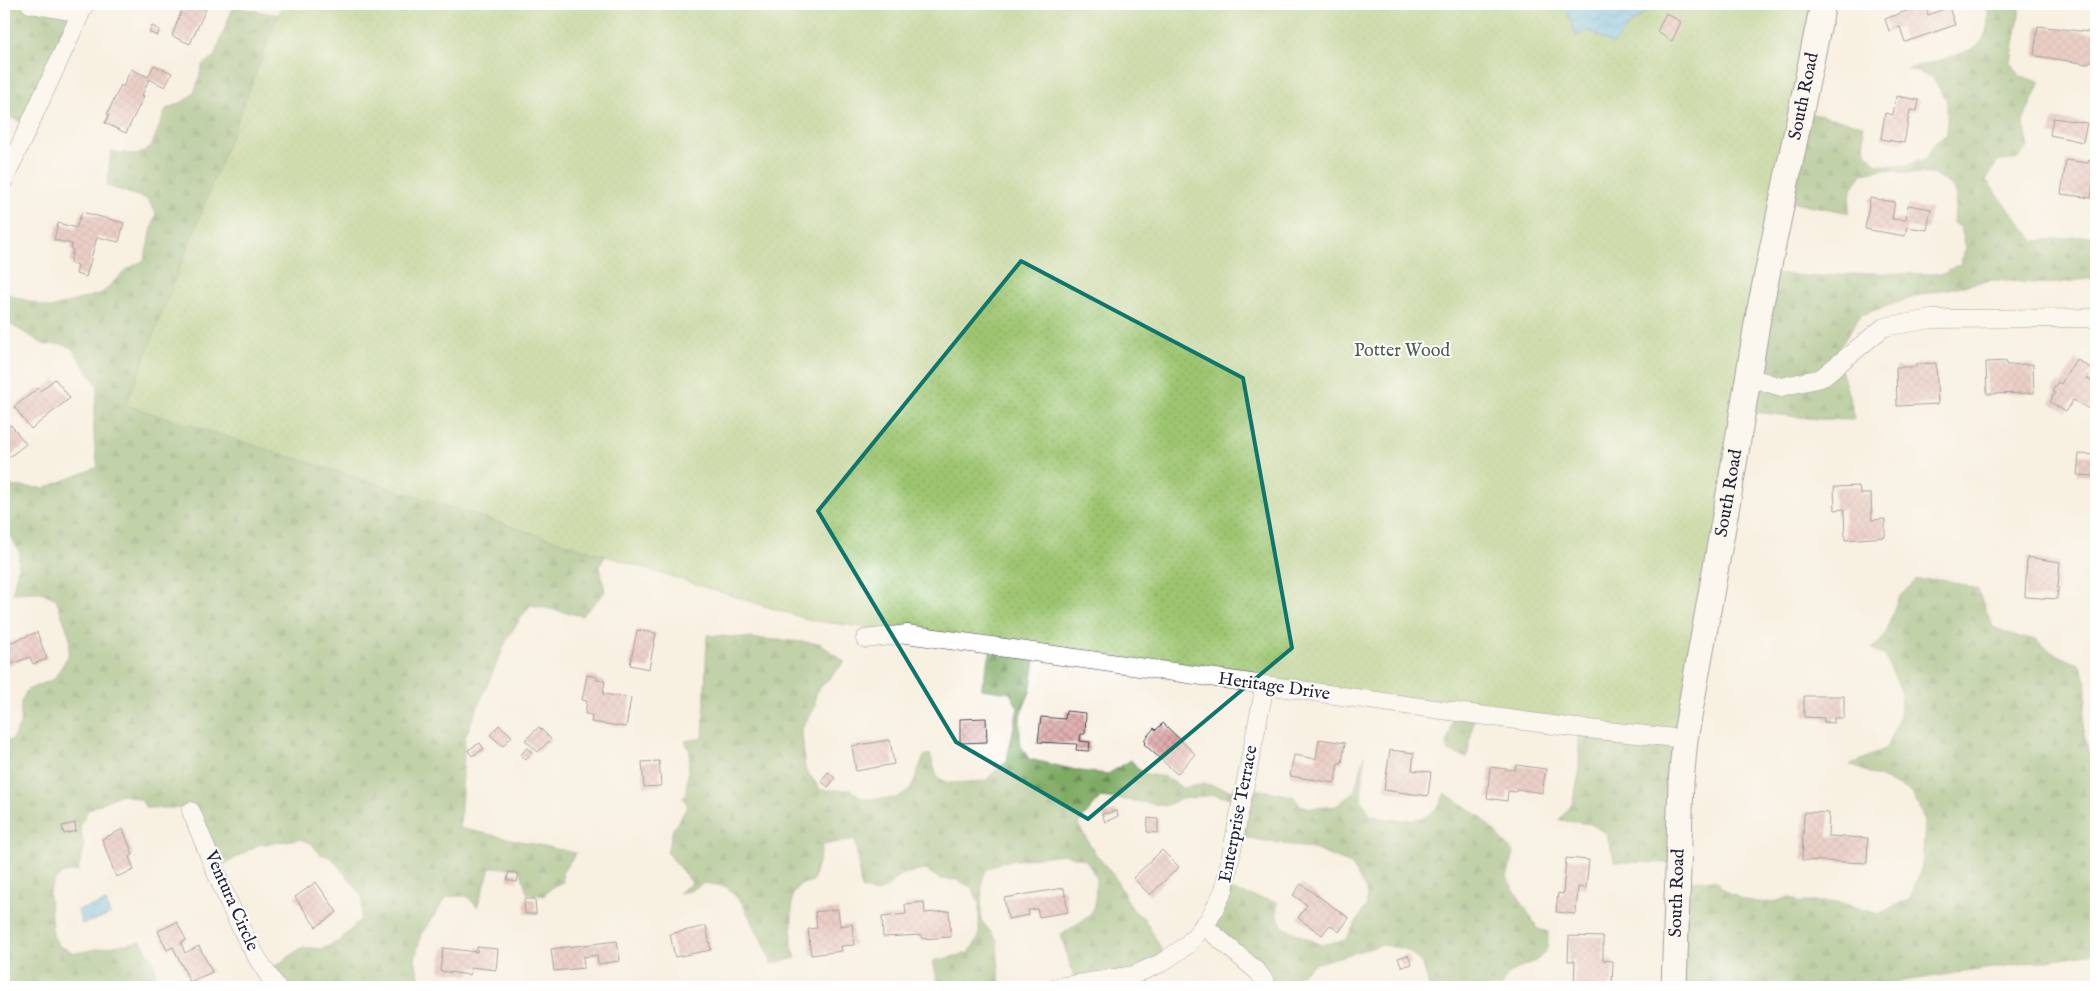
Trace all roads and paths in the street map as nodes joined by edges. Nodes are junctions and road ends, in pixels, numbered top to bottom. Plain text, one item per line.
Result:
1 (30, 4) edge
2 (1823, 4) edge
3 (82, 8) edge
4 (4, 180) edge
5 (2096, 318) edge
6 (1748, 376) junction
7 (865, 639) dead end
8 (1266, 685) junction
9 (1684, 739) junction
10 (191, 811) dead end
11 (1203, 926) junction
12 (277, 987) edge
13 (1058, 987) edge
14 (1269, 987) edge
15 (1674, 987) edge

1 - 3 street
2 - 6 street, South Road
3 - 4 street
5 - 6 street
6 - 9 street, South Road
7 - 8 street, Heritage Drive
8 - 9 street, Heritage Drive
8 - 11 street, Enterprise Terrace
9 - 15 street, South Road
10 - 12 street, Ventura Circle
11 - 13 street, Enterprise Terrace
11 - 14 street

